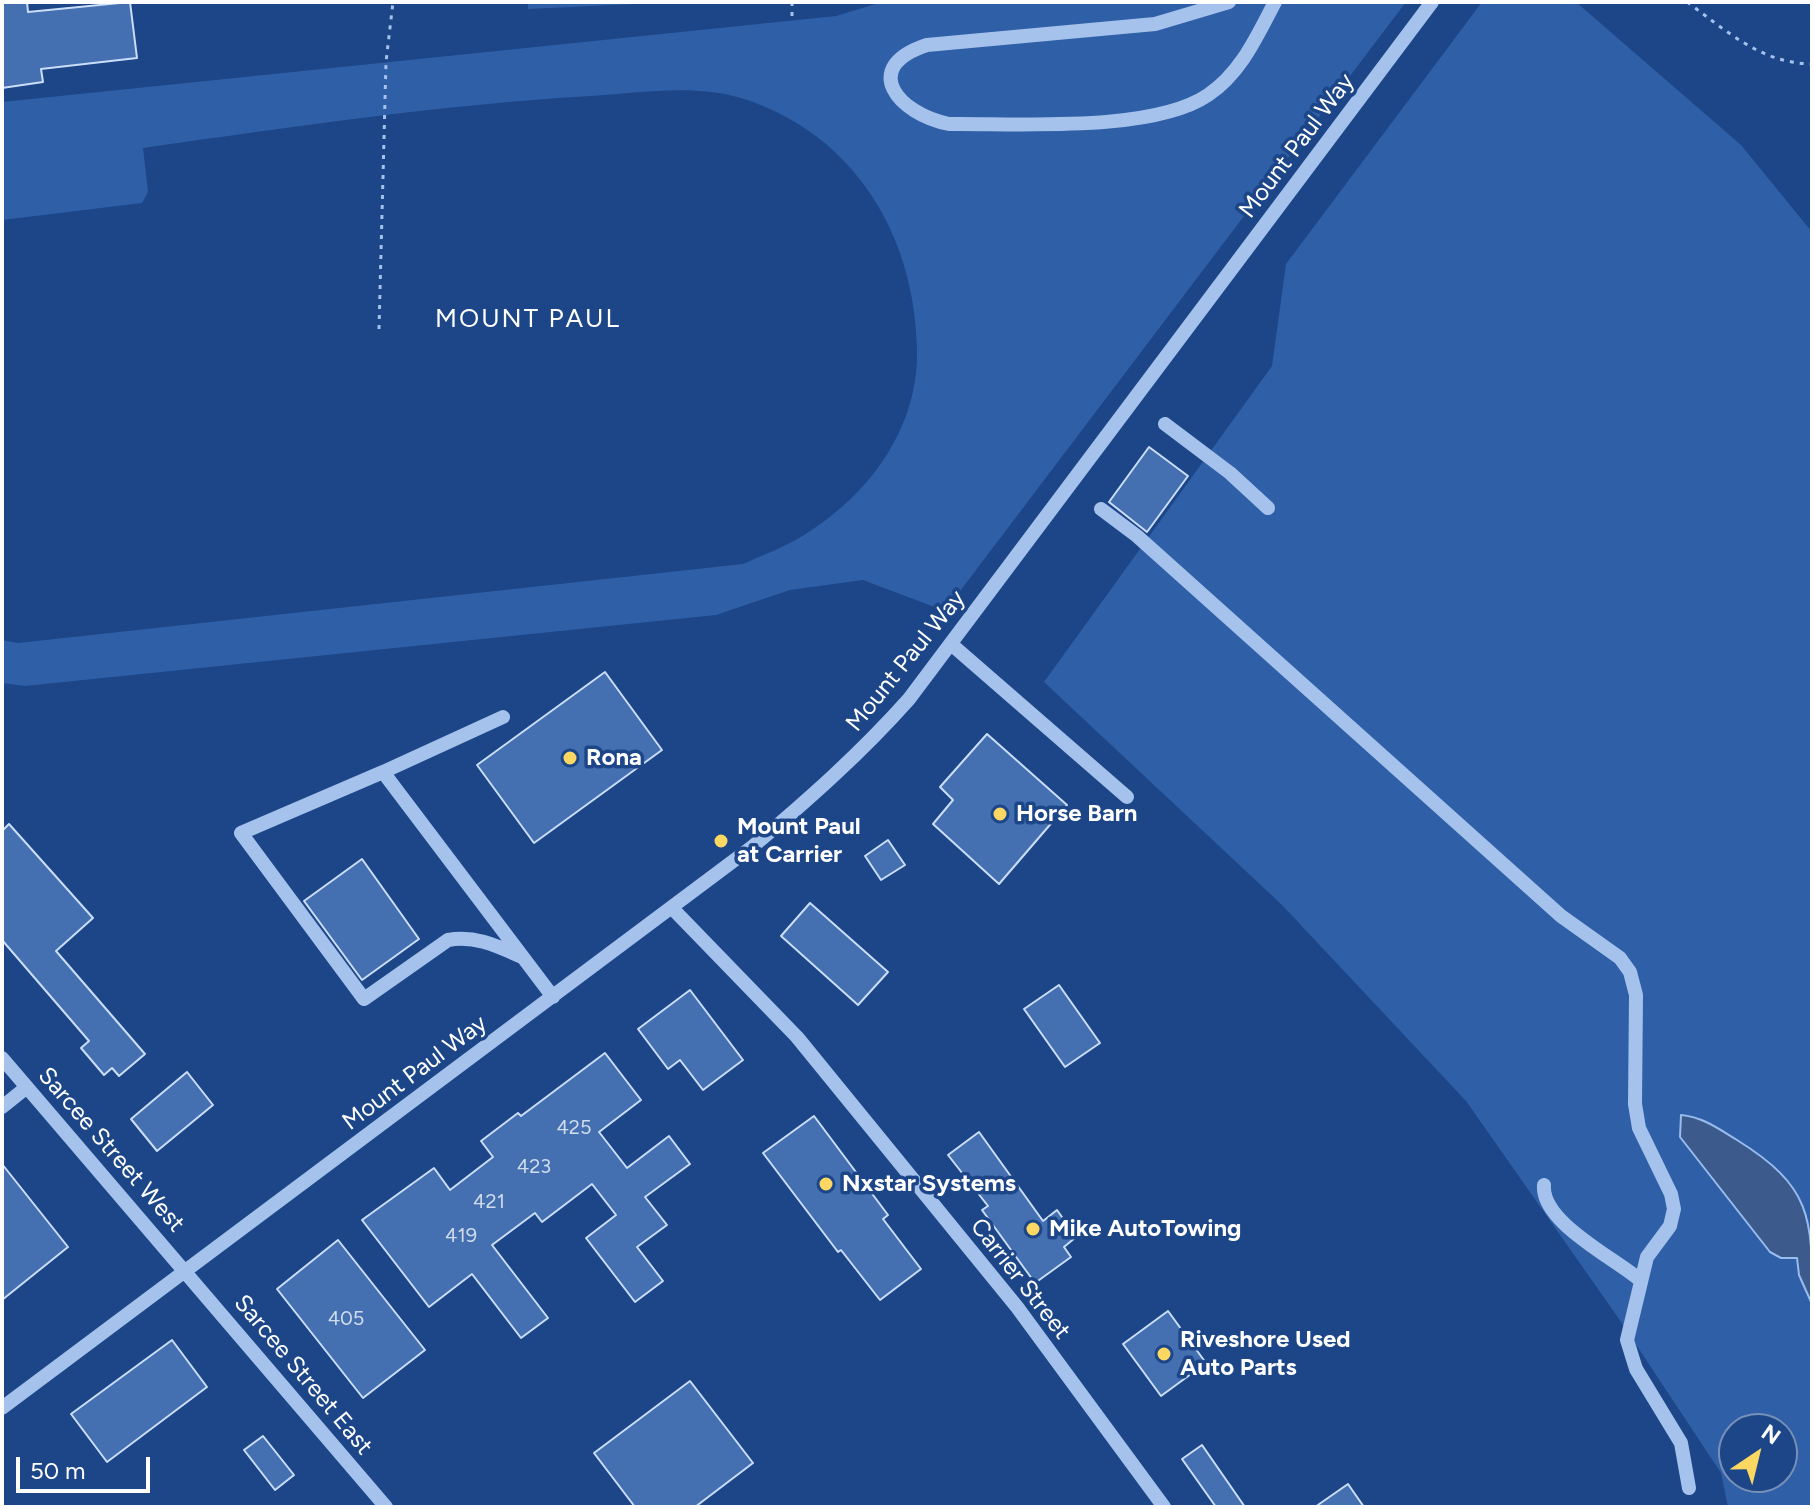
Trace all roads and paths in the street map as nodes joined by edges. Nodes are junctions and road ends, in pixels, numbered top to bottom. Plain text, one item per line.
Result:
1 (393, 2) edge
2 (792, 2) edge
3 (1229, 2) edge
4 (1275, 2) edge
5 (1432, 2) edge
6 (1687, 2) edge
7 (792, 21) dead end
8 (1812, 64) edge
9 (379, 329) dead end
10 (1165, 424) dead end
11 (1268, 508) dead end
12 (1101, 509) dead end
13 (951, 644) junction
14 (503, 717) dead end
15 (383, 772) junction
16 (1127, 797) dead end
17 (672, 908) junction
18 (522, 957) junction
19 (553, 997) junction
20 (2, 1058) edge
21 (27, 1087) junction
22 (2, 1107) edge
23 (1544, 1185) dead end
24 (187, 1271) junction
25 (1640, 1280) junction
26 (2, 1408) edge
27 (1689, 1488) dead end
28 (386, 1507) edge
29 (1164, 1507) edge

1 - 9 path
2 - 7 path
3 - 4 street
5 - 13 street, Mount Paul Way
6 - 8 path
10 - 11 street
12 - 25 street
13 - 16 street
13 - 17 street, Mount Paul Way
14 - 15 street
15 - 18 street
15 - 18 street
17 - 19 street, Mount Paul Way
17 - 29 street, Carrier Street
18 - 19 street
19 - 24 street, Mount Paul Way
20 - 21 street, Sarcee Street West
21 - 22 street
21 - 24 street, Sarcee Street West
23 - 25 street
24 - 26 street, Mount Paul Way
24 - 28 street, Sarcee Street East
25 - 27 street

